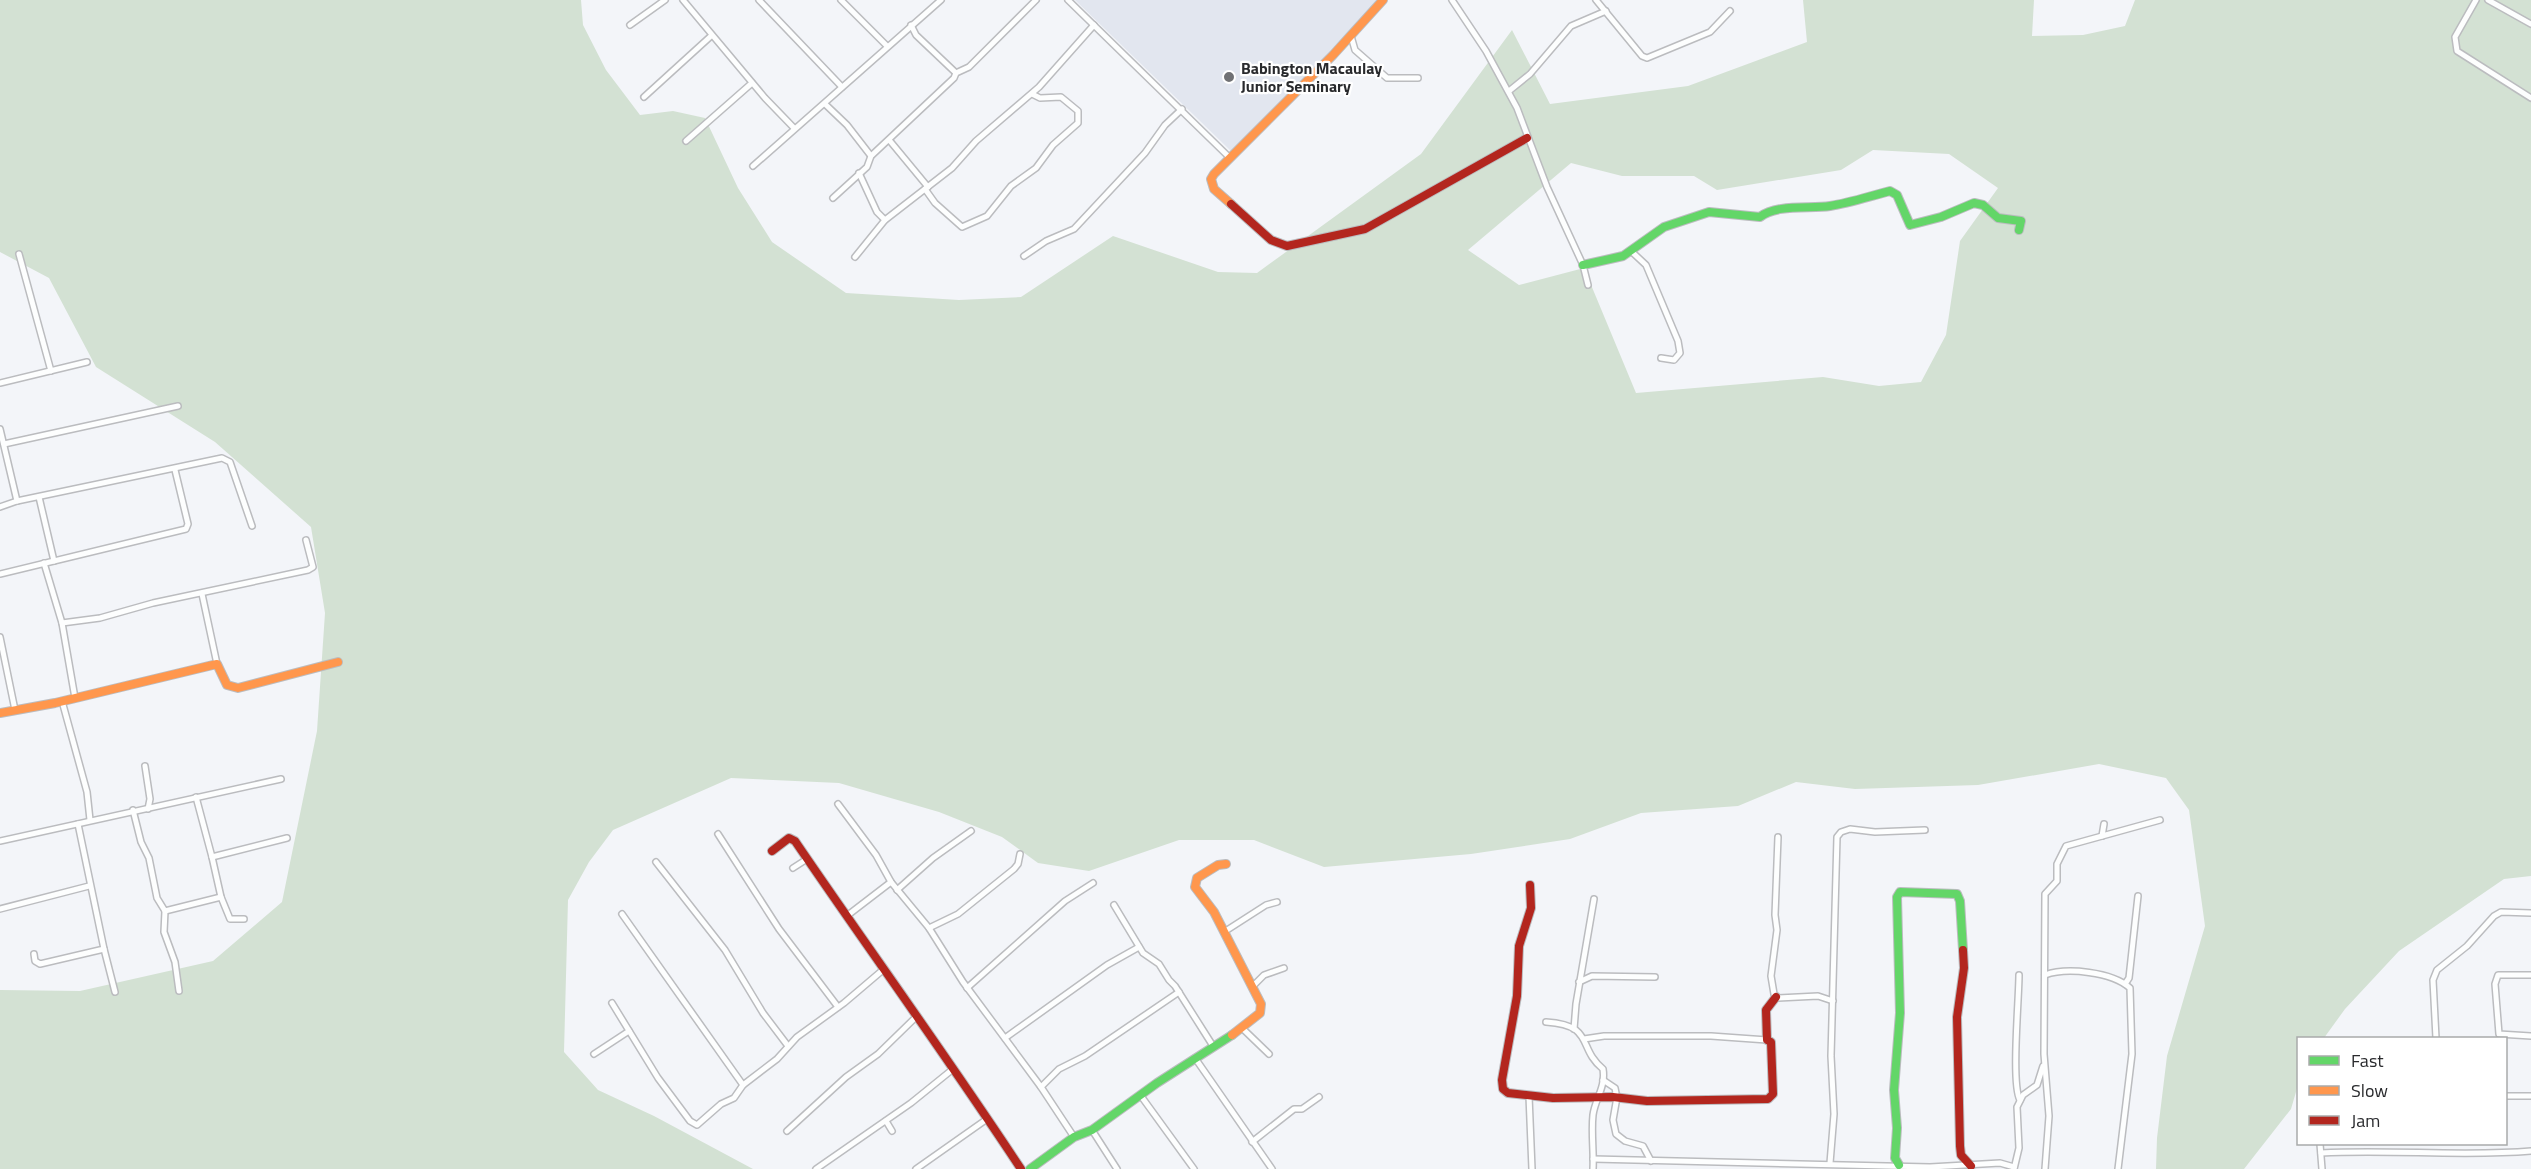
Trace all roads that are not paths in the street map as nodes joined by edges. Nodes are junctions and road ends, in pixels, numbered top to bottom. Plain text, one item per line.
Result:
1 (665, 0) edge
2 (682, 0) edge
3 (759, 0) edge
4 (841, 0) edge
5 (926, 0) edge
6 (941, 0) edge
7 (1036, 0) edge
8 (1068, 0) edge
9 (1383, 0) edge
10 (1452, 0) edge
11 (1596, 0) edge
12 (2476, 0) edge
13 (2488, 0) edge
14 (932, 6) junction
15 (1606, 11) junction
16 (1730, 11) dead end
17 (2531, 24) edge
18 (630, 25) dead end
19 (911, 25) junction
20 (1094, 25) junction
21 (1351, 34) junction
22 (711, 36) junction
23 (887, 46) junction
24 (956, 73) junction
25 (1418, 78) dead end
26 (752, 82) junction
27 (842, 87) junction
28 (1509, 91) junction
29 (1032, 94) junction
30 (644, 98) dead end
31 (2531, 98) edge
32 (825, 104) junction
33 (1182, 109) junction
34 (794, 128) junction
35 (1527, 138) junction
36 (686, 141) dead end
37 (890, 141) junction
38 (871, 156) junction
39 (1230, 158) junction
40 (753, 166) dead end
41 (859, 173) junction
42 (927, 188) junction
43 (833, 198) dead end
44 (885, 220) junction
45 (2019, 230) dead end
46 (1631, 251) junction
47 (20, 254) dead end
48 (1024, 256) dead end
49 (855, 257) dead end
50 (1583, 265) junction
51 (1588, 285) dead end
52 (1661, 358) dead end
53 (87, 362) dead end
54 (51, 371) junction
55 (0, 383) edge
56 (178, 406) dead end
57 (0, 429) edge
58 (4, 444) junction
59 (175, 470) junction
60 (39, 497) junction
61 (17, 501) junction
62 (0, 507) edge
63 (252, 526) dead end
64 (306, 540) dead end
65 (54, 561) junction
66 (44, 563) junction
67 (0, 574) edge
68 (202, 594) junction
69 (62, 623) junction
70 (0, 638) edge
71 (338, 662) dead end
72 (217, 664) junction
73 (75, 698) junction
74 (62, 701) junction
75 (15, 710) junction
76 (0, 713) edge
77 (145, 766) dead end
78 (281, 779) dead end
79 (196, 797) junction
80 (838, 804) dead end
81 (147, 809) junction
82 (133, 810) junction
83 (90, 820) junction
84 (2160, 820) dead end
85 (78, 824) junction
86 (2104, 824) dead end
87 (1925, 830) dead end
88 (971, 831) dead end
89 (718, 834) dead end
90 (2102, 836) junction
91 (1778, 837) dead end
92 (287, 838) dead end
93 (0, 841) edge
94 (772, 851) dead end
95 (1020, 854) dead end
96 (212, 857) junction
97 (807, 859) junction
98 (656, 862) dead end
99 (1226, 864) dead end
100 (793, 868) dead end
101 (891, 882) junction
102 (1093, 883) dead end
103 (1530, 885) dead end
104 (89, 886) junction
105 (897, 890) junction
106 (2138, 896) dead end
107 (221, 897) junction
108 (1594, 899) dead end
109 (1277, 902) dead end
110 (1114, 905) dead end
111 (0, 909) edge
112 (165, 911) junction
113 (2531, 913) edge
114 (622, 914) dead end
115 (848, 915) junction
116 (244, 919) dead end
117 (929, 928) junction
118 (1224, 932) junction
119 (1139, 947) junction
120 (104, 949) junction
121 (34, 954) dead end
122 (1284, 968) dead end
123 (884, 969) junction
124 (2019, 975) dead end
125 (2045, 975) junction
126 (2531, 975) edge
127 (1655, 977) dead end
128 (1579, 982) junction
129 (2125, 984) junction
130 (1252, 987) junction
131 (968, 988) junction
132 (179, 991) dead end
133 (116, 992) dead end
134 (1179, 992) junction
135 (1776, 997) junction
136 (1833, 1001) junction
137 (612, 1003) dead end
138 (838, 1007) junction
139 (916, 1017) junction
140 (1546, 1022) dead end
141 (1242, 1028) junction
142 (1574, 1029) junction
143 (629, 1031) junction
144 (2531, 1036) edge
145 (2436, 1037) edge
146 (2500, 1037) edge
147 (1005, 1038) junction
148 (1767, 1040) junction
149 (1588, 1042) junction
150 (788, 1046) junction
151 (1213, 1046) junction
152 (594, 1054) dead end
153 (1269, 1054) dead end
154 (1195, 1058) junction
155 (953, 1069) junction
156 (2043, 1077) junction
157 (1603, 1080) junction
158 (743, 1085) junction
159 (1041, 1087) junction
160 (1141, 1096) junction
161 (1529, 1096) junction
162 (2507, 1096) edge
163 (2531, 1096) edge
164 (1319, 1097) dead end
165 (1615, 1097) junction
166 (1600, 1099) junction
167 (2020, 1100) junction
168 (987, 1119) junction
169 (886, 1121) junction
170 (1092, 1130) junction
171 (787, 1131) dead end
172 (892, 1131) dead end
173 (1074, 1137) junction
174 (1252, 1142) junction
175 (2320, 1145) edge
176 (2531, 1150) edge
177 (2321, 1153) junction
178 (1961, 1155) junction
179 (1593, 1159) junction
180 (1651, 1161) junction
181 (1830, 1163) junction
182 (1894, 1163) junction
183 (2000, 1163) junction
184 (1758, 1166) edge
185 (1949, 1166) junction
186 (1971, 1166) junction
187 (1268, 1167) edge
188 (2014, 1168) edge
189 (816, 1169) edge
190 (916, 1169) edge
191 (1020, 1169) edge
192 (1030, 1169) edge
193 (1117, 1169) edge
194 (1194, 1169) edge
195 (1532, 1169) edge
196 (1593, 1169) edge
197 (2005, 1169) edge
198 (2045, 1169) edge
199 (2118, 1169) edge
200 (2322, 1169) edge

1 - 18 street
2 - 22 street
3 - 27 street
4 - 23 street
5 - 14 street
6 - 14 street
7 - 24 street
8 - 20 street
9 - 21 street
10 - 28 street
11 - 15 street
12 - 31 street
13 - 17 street
14 - 19 street
15 - 16 street
15 - 28 street
19 - 23 street
19 - 24 street
20 - 29 street
20 - 33 street
21 - 25 street
21 - 39 street
22 - 26 street
22 - 30 street
23 - 27 street
24 - 37 street
26 - 34 street
26 - 36 street
27 - 32 street
28 - 35 street
29 - 42 street
29 - 42 street
32 - 34 street
32 - 38 street
33 - 39 street
33 - 48 street
34 - 40 street
35 - 39 street
35 - 50 street
37 - 38 street
37 - 42 street
38 - 41 street
41 - 43 street
41 - 44 street
42 - 44 street
44 - 49 street
45 - 46 street
46 - 50 street
46 - 52 street
47 - 54 street
50 - 51 street
53 - 54 street
54 - 55 street
56 - 58 street
57 - 58 street
58 - 61 street
59 - 60 street
59 - 63 street
59 - 65 street
60 - 61 street
60 - 65 street
61 - 62 street
64 - 68 street
65 - 66 street
66 - 67 street
66 - 69 street
68 - 69 street
68 - 72 street
69 - 73 street
70 - 75 street
71 - 72 street
72 - 73 street
73 - 74 street
74 - 75 street
74 - 83 street
75 - 76 street
77 - 81 street
78 - 79 street
79 - 81 street
79 - 96 street
80 - 101 street
81 - 82 street
82 - 83 street
82 - 112 street
83 - 85 street
84 - 90 street
85 - 93 street
85 - 104 street
86 - 90 street
87 - 136 street
88 - 105 street
89 - 138 street
90 - 125 street
91 - 135 street
92 - 96 street
94 - 97 street
95 - 117 street
96 - 107 street
97 - 100 street
97 - 115 street
98 - 150 street
99 - 118 street
101 - 105 street
101 - 115 street
102 - 131 street
103 - 161 street
104 - 111 street
104 - 120 street
105 - 117 street
106 - 129 street
107 - 112 street
107 - 116 street
108 - 128 street
109 - 118 street
110 - 119 street
112 - 132 street
113 - 145 street
114 - 158 street
115 - 123 street
117 - 131 street
118 - 130 street
119 - 134 street
119 - 147 street
120 - 121 street
120 - 133 street
122 - 130 street
123 - 138 street
123 - 139 street
124 - 167 street
125 - 129 street
125 - 156 street
126 - 146 street
127 - 128 street
128 - 142 street
129 - 199 street
130 - 141 street
131 - 147 street
134 - 151 street
134 - 159 street
135 - 136 street
135 - 148 street
136 - 181 street
137 - 143 street
138 - 150 street
139 - 155 street
139 - 171 street
140 - 142 street
141 - 151 street
141 - 153 street
142 - 149 street
143 - 152 street
143 - 158 street
144 - 146 street
147 - 159 street
148 - 149 street
148 - 165 street
149 - 157 street
150 - 158 street
151 - 154 street
154 - 160 street
154 - 174 street
155 - 168 street
155 - 169 street
156 - 167 street
156 - 198 street
157 - 165 street
157 - 166 street
159 - 173 street
160 - 170 street
160 - 194 street
161 - 166 street
161 - 195 street
162 - 163 street
164 - 174 street
165 - 166 street
165 - 180 street
166 - 179 street
167 - 188 street
168 - 190 street
168 - 191 street
169 - 172 street
169 - 189 street
170 - 173 street
170 - 193 street
173 - 192 street
174 - 187 street
175 - 177 street
176 - 177 street
177 - 200 street
178 - 182 street
178 - 185 street
178 - 186 street
179 - 180 street
179 - 196 street
180 - 184 street
181 - 182 street
181 - 184 street
182 - 185 street
183 - 186 street
183 - 188 street
183 - 197 street
185 - 186 street

